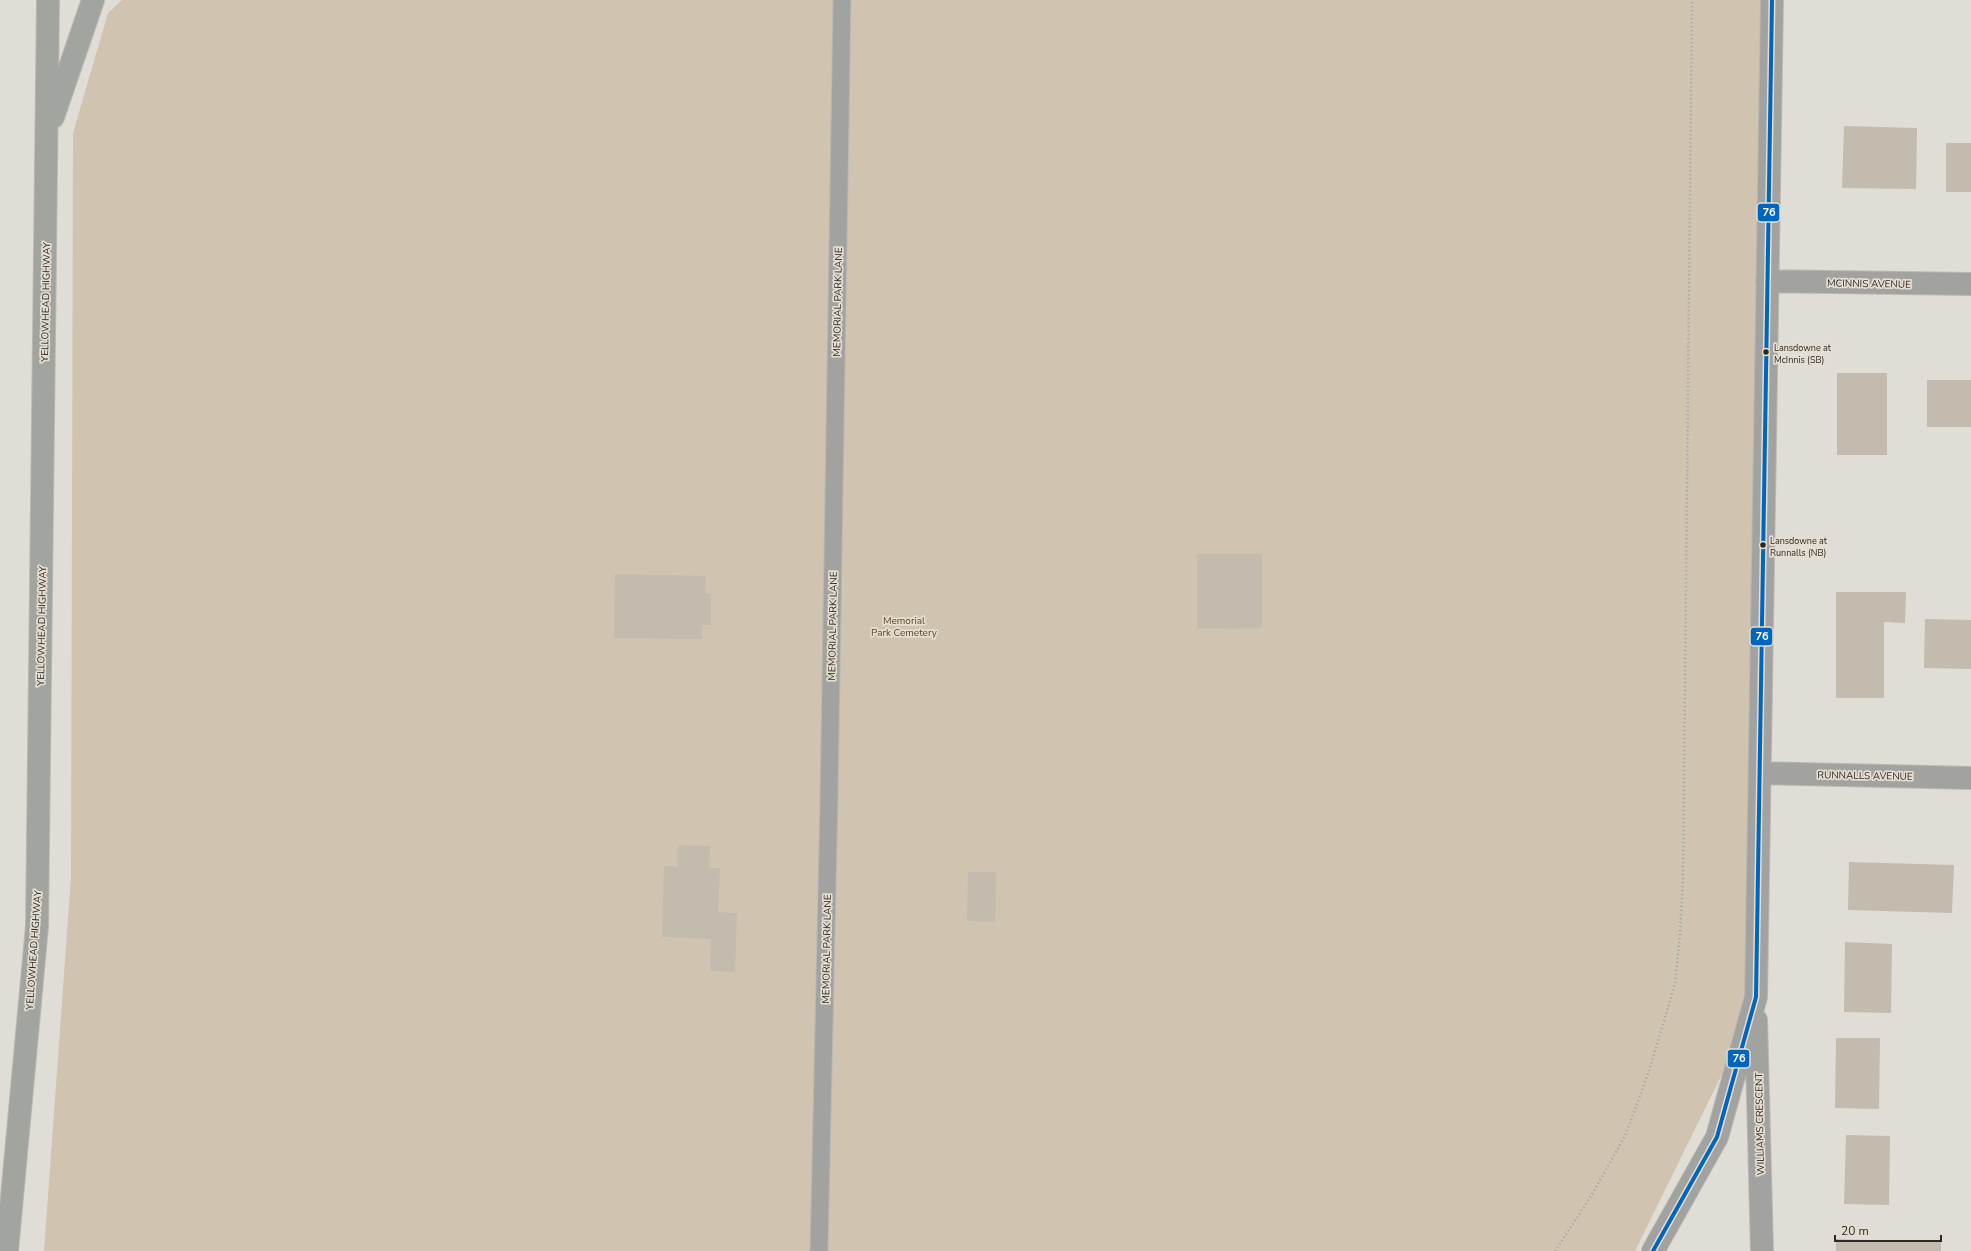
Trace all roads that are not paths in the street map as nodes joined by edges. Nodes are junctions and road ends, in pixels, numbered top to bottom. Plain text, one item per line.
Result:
1 (48, 0) edge
2 (93, 0) edge
3 (842, 0) edge
4 (1772, 0) edge
5 (47, 133) junction
6 (1767, 281) junction
7 (1971, 284) edge
8 (1760, 773) junction
9 (1971, 778) edge
10 (1756, 997) junction
11 (7, 1251) edge
12 (819, 1251) edge
13 (1653, 1251) edge
14 (1762, 1251) edge

1 - 5 highway, YELLOWHEAD HIGHWAY
2 - 5 highway
3 - 12 lane, MEMORIAL PARK LANE
4 - 6 street
5 - 11 highway, YELLOWHEAD HIGHWAY
6 - 7 street, MCINNIS AVENUE
6 - 8 street
8 - 9 street, RUNNALLS AVENUE
8 - 10 street
10 - 13 street
10 - 14 street, WILLIAMS CRESCENT

